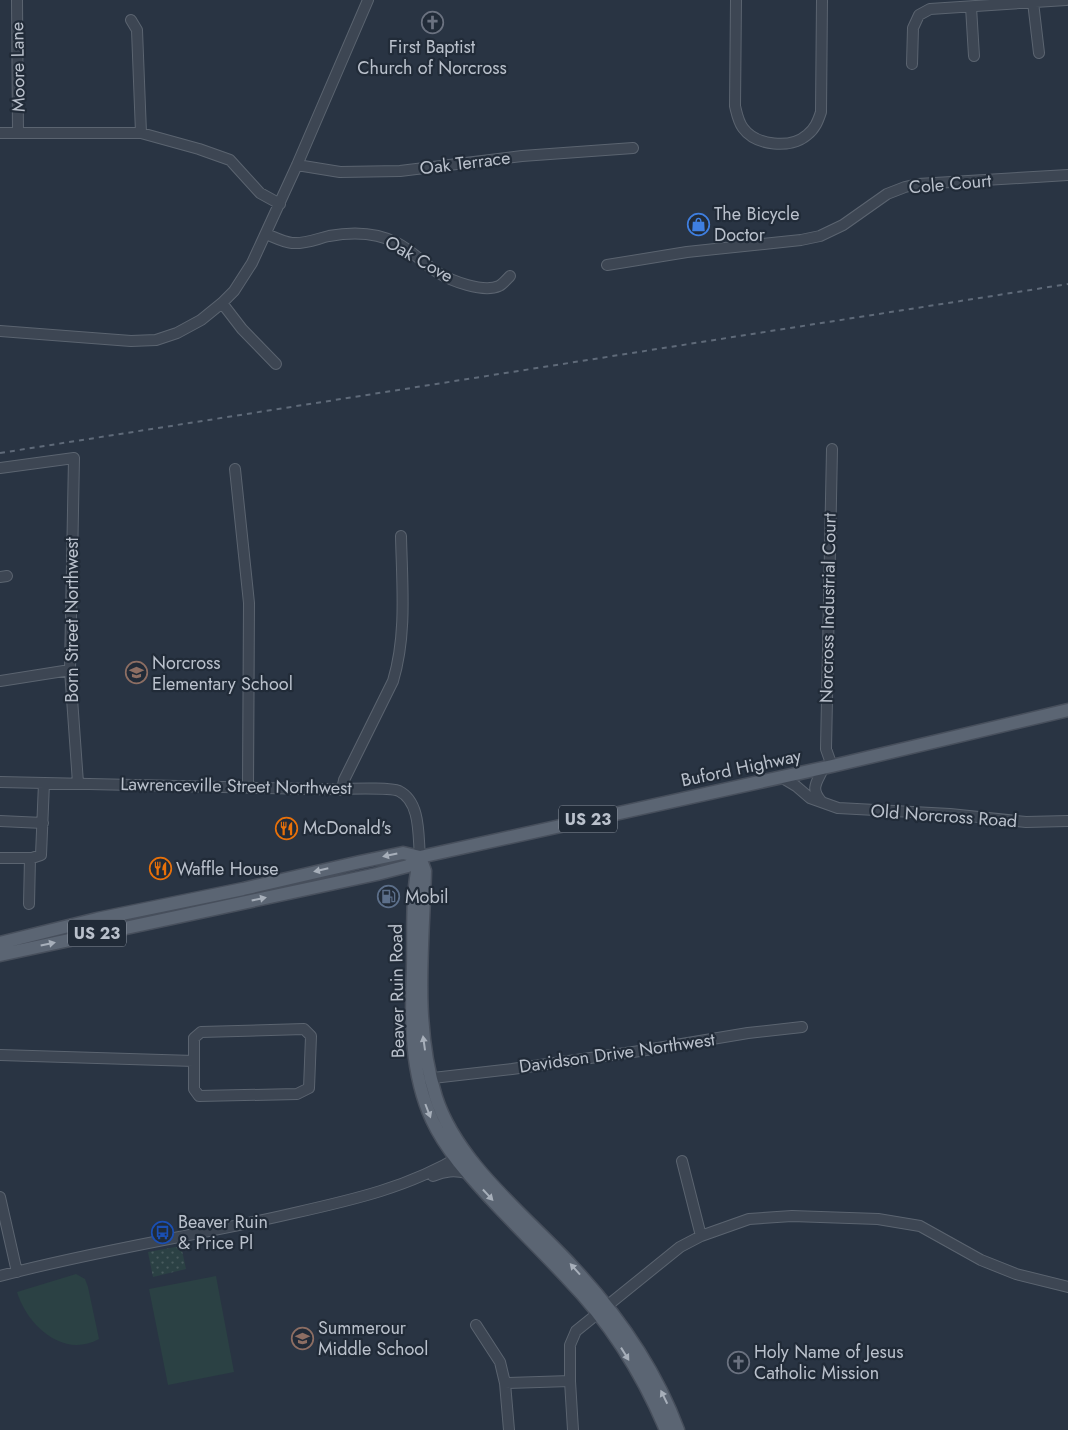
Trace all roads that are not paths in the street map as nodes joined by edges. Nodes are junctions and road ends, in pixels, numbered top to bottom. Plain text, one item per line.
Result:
1 (17, 0) edge
2 (368, 0) edge
3 (736, 0) edge
4 (822, 0) edge
5 (1066, 0) edge
6 (1033, 2) junction
7 (971, 6) junction
8 (131, 20) dead end
9 (1039, 53) dead end
10 (974, 56) dead end
11 (912, 64) dead end
12 (0, 133) edge
13 (18, 133) junction
14 (141, 133) junction
15 (633, 148) dead end
16 (297, 165) junction
17 (1068, 175) edge
18 (280, 204) junction
19 (266, 234) junction
20 (607, 265) dead end
21 (510, 276) dead end
22 (222, 303) junction
23 (0, 331) edge
24 (276, 364) dead end
25 (832, 449) dead end
26 (0, 468) edge
27 (235, 469) dead end
28 (401, 536) dead end
29 (70, 670) junction
30 (0, 681) edge
31 (1068, 710) edge
32 (827, 768) junction
33 (781, 778) junction
34 (0, 782) edge
35 (44, 783) junction
36 (78, 783) junction
37 (248, 788) junction
38 (342, 790) junction
39 (821, 801) junction
40 (1068, 820) edge
41 (0, 821) edge
42 (43, 823) junction
43 (420, 857) junction
44 (0, 858) edge
45 (30, 858) junction
46 (377, 874) junction
47 (414, 889) junction
48 (224, 893) junction
49 (29, 904) dead end
50 (226, 906) junction
51 (0, 943) edge
52 (0, 955) edge
53 (802, 1027) dead end
54 (0, 1055) edge
55 (194, 1061) junction
56 (425, 1079) junction
57 (460, 1156) junction
58 (682, 1161) dead end
59 (467, 1173) junction
60 (380, 1191) junction
61 (0, 1198) edge
62 (701, 1236) junction
63 (17, 1272) junction
64 (0, 1276) edge
65 (1068, 1287) edge
66 (602, 1310) junction
67 (476, 1325) dead end
68 (570, 1381) junction
69 (505, 1383) junction
70 (509, 1430) edge
71 (573, 1430) edge
72 (666, 1430) edge
73 (678, 1430) edge

1 - 13 street, Moore Lane
2 - 16 street
3 - 4 street
5 - 6 street
6 - 7 street
6 - 9 street
7 - 10 street
7 - 11 street
8 - 14 street
12 - 13 street
13 - 14 street
14 - 18 street
15 - 16 street, Oak Terrace
16 - 18 street
17 - 20 street, Cole Court
18 - 19 street
19 - 21 street, Oak Cove
19 - 22 street
22 - 23 street
22 - 24 street
25 - 32 street, Norcross Industrial Court
26 - 29 street, Born Street Northwest
27 - 37 street
28 - 38 street
29 - 30 street
29 - 36 street, Born Street Northwest
31 - 32 main road, Buford Highway / US 23
32 - 33 main road, Buford Highway / US 23
32 - 39 street
33 - 39 street, Old Norcross Road
33 - 43 main road, Buford Highway / US 23
34 - 35 street, Lawrenceville Street Northwest
35 - 36 street, Lawrenceville Street Northwest
35 - 42 street
36 - 37 street, Lawrenceville Street Northwest
37 - 38 street, Lawrenceville Street Northwest
38 - 43 street, Lawrenceville Street Northwest
39 - 40 street, Old Norcross Road
41 - 42 street
42 - 45 street
43 - 46 main road, Buford Highway / US 23
43 - 47 main road, Beaver Ruin Road
43 -> 48 main road, Buford Highway / US 23
56 -> 43 main road, Beaver Ruin Road
44 - 45 street
45 - 49 street
46 - 47 main road
50 -> 46 main road, Buford Highway / US 23
47 - 56 main road, Beaver Ruin Road
48 - 50 main road
48 - 51 main road, Buford Highway / US 23
52 -> 50 main road, Buford Highway / US 23
53 - 56 street, Davidson Drive Northwest
54 - 55 street
55 - 55 street
56 - 57 main road, Beaver Ruin Road
57 - 59 main road, Beaver Ruin Road
57 - 60 street
66 -> 57 main road, Beaver Ruin Road
58 - 62 street
59 - 60 street
59 -> 66 main road, Beaver Ruin Road
60 - 63 street
61 - 63 street
62 - 65 street
62 - 66 street
63 - 64 street
66 - 68 street
66 -> 72 main road, Beaver Ruin Road
73 -> 66 main road, Beaver Ruin Road
67 - 69 street
68 - 69 street
68 - 71 street
69 - 70 street

